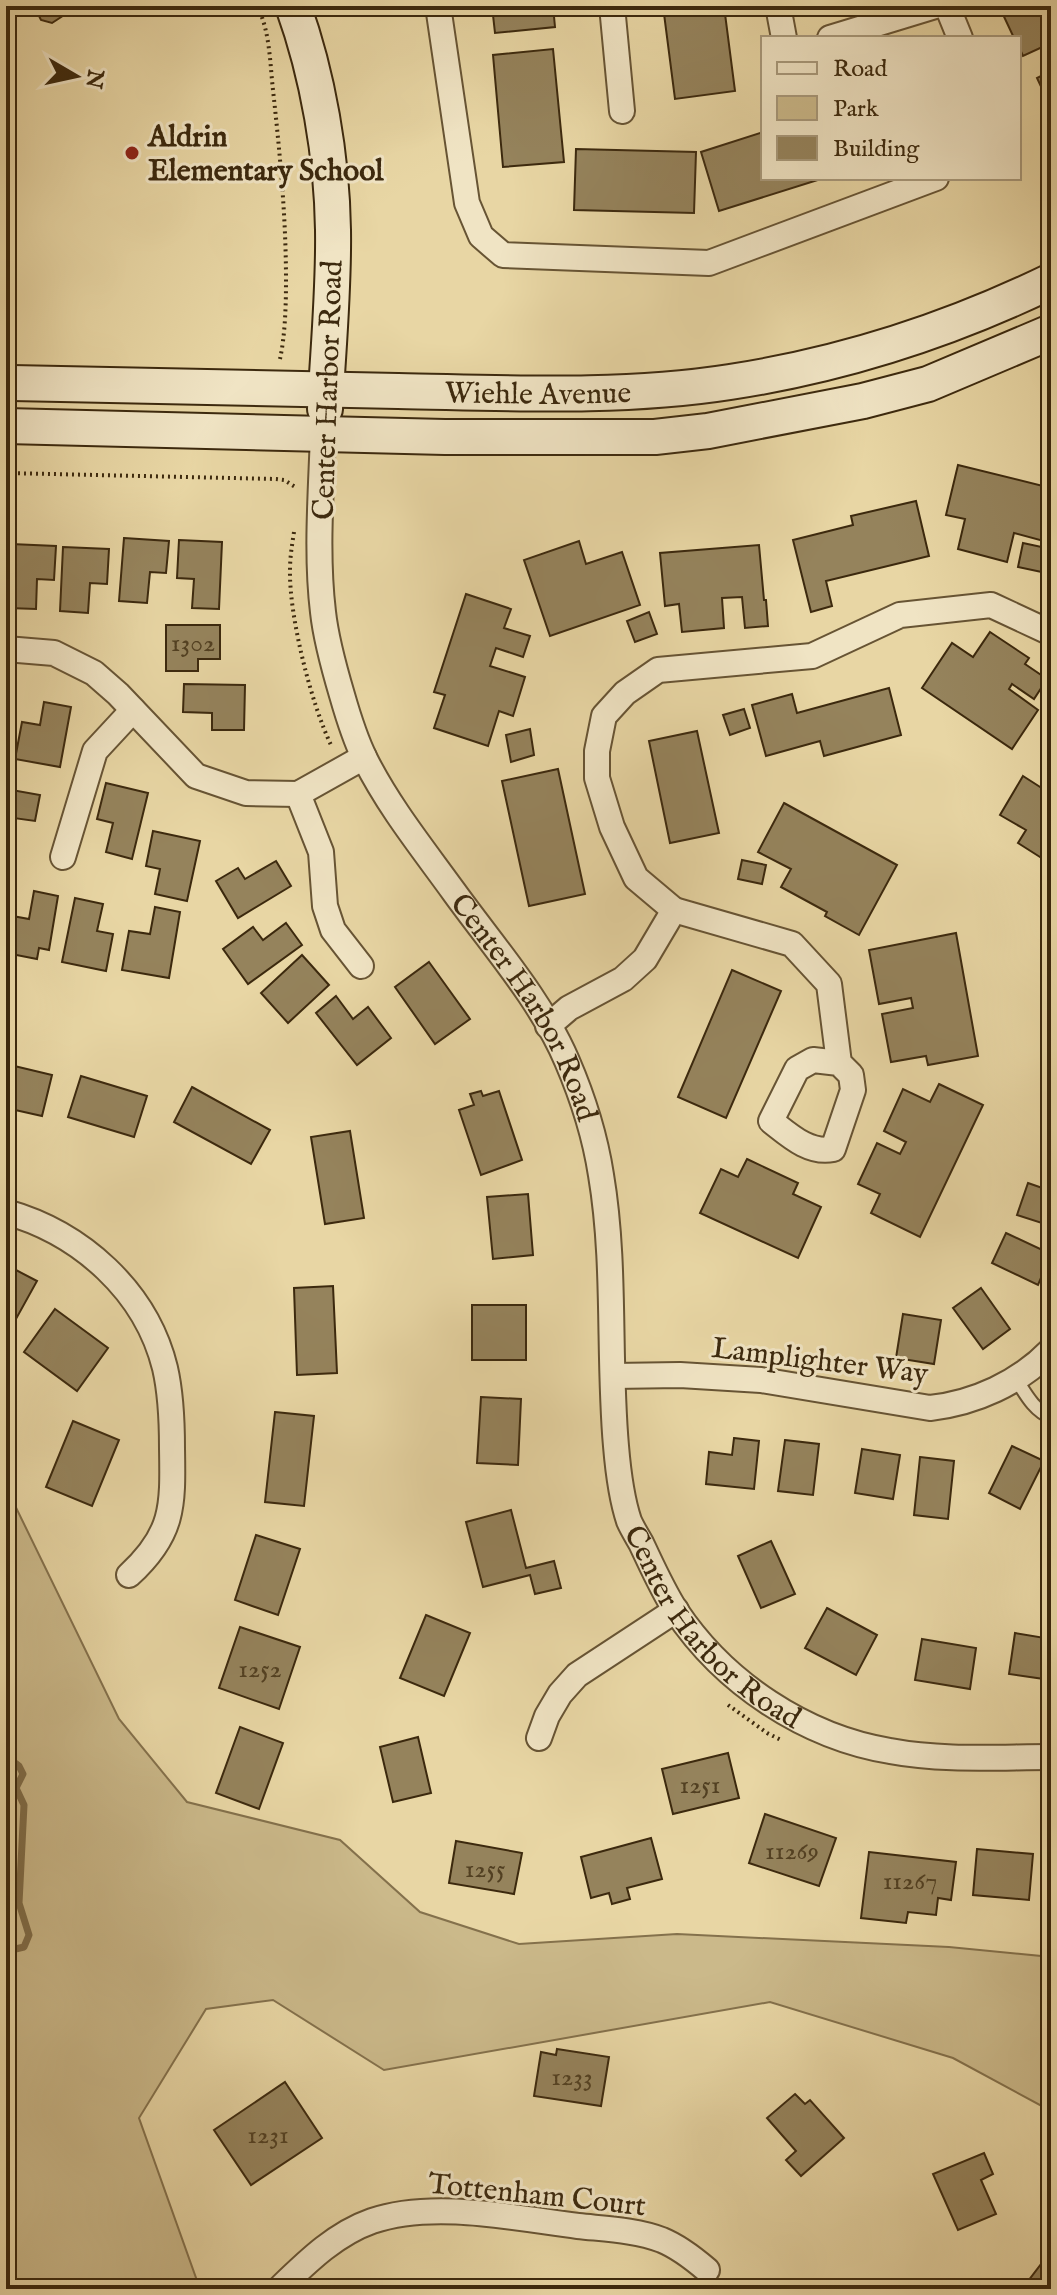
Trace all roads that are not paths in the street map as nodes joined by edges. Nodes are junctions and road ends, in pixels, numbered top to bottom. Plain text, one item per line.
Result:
1 (293, 6) edge
2 (438, 6) edge
3 (612, 6) edge
4 (778, 6) edge
5 (935, 6) edge
6 (947, 6) edge
7 (784, 36) edge
8 (837, 36) edge
9 (959, 36) edge
10 (622, 111) dead end
11 (931, 180) edge
12 (1051, 281) edge
13 (1051, 332) edge
14 (6, 383) edge
15 (326, 389) junction
16 (6, 426) edge
17 (323, 434) junction
18 (1051, 633) edge
19 (6, 649) edge
20 (133, 710) junction
21 (353, 763) junction
22 (298, 794) junction
23 (63, 857) dead end
24 (674, 910) junction
25 (361, 966) dead end
26 (548, 1026) junction
27 (839, 1063) dead end
28 (6, 1212) edge
29 (1051, 1350) edge
30 (613, 1376) junction
31 (1016, 1379) junction
32 (1051, 1417) edge
33 (129, 1575) dead end
34 (676, 1610) junction
35 (539, 1738) dead end
36 (1051, 1757) edge
37 (707, 2270) dead end
38 (279, 2289) edge

1 - 15 main road, Center Harbor Road
2 - 11 street
3 - 10 street
4 - 7 street
5 - 8 street
6 - 9 street
12 - 15 main road, Wiehle Avenue
13 - 17 main road, Wiehle Avenue
14 - 15 main road, Wiehle Avenue
15 - 17 main road, Center Harbor Road
16 - 17 main road, Wiehle Avenue
17 - 21 street, Center Harbor Road
18 - 24 street
19 - 20 street
20 - 22 street
20 - 23 street
21 - 22 street
21 - 26 street, Center Harbor Road
22 - 25 street
24 - 26 street
24 - 27 street
26 - 30 street, Center Harbor Road
28 - 33 street
29 - 31 street, Lamplighter Way
30 - 31 street, Lamplighter Way
30 - 34 street, Center Harbor Road
31 - 32 lane
34 - 35 street
34 - 36 street, Center Harbor Road
37 - 38 street, Tottenham Court

